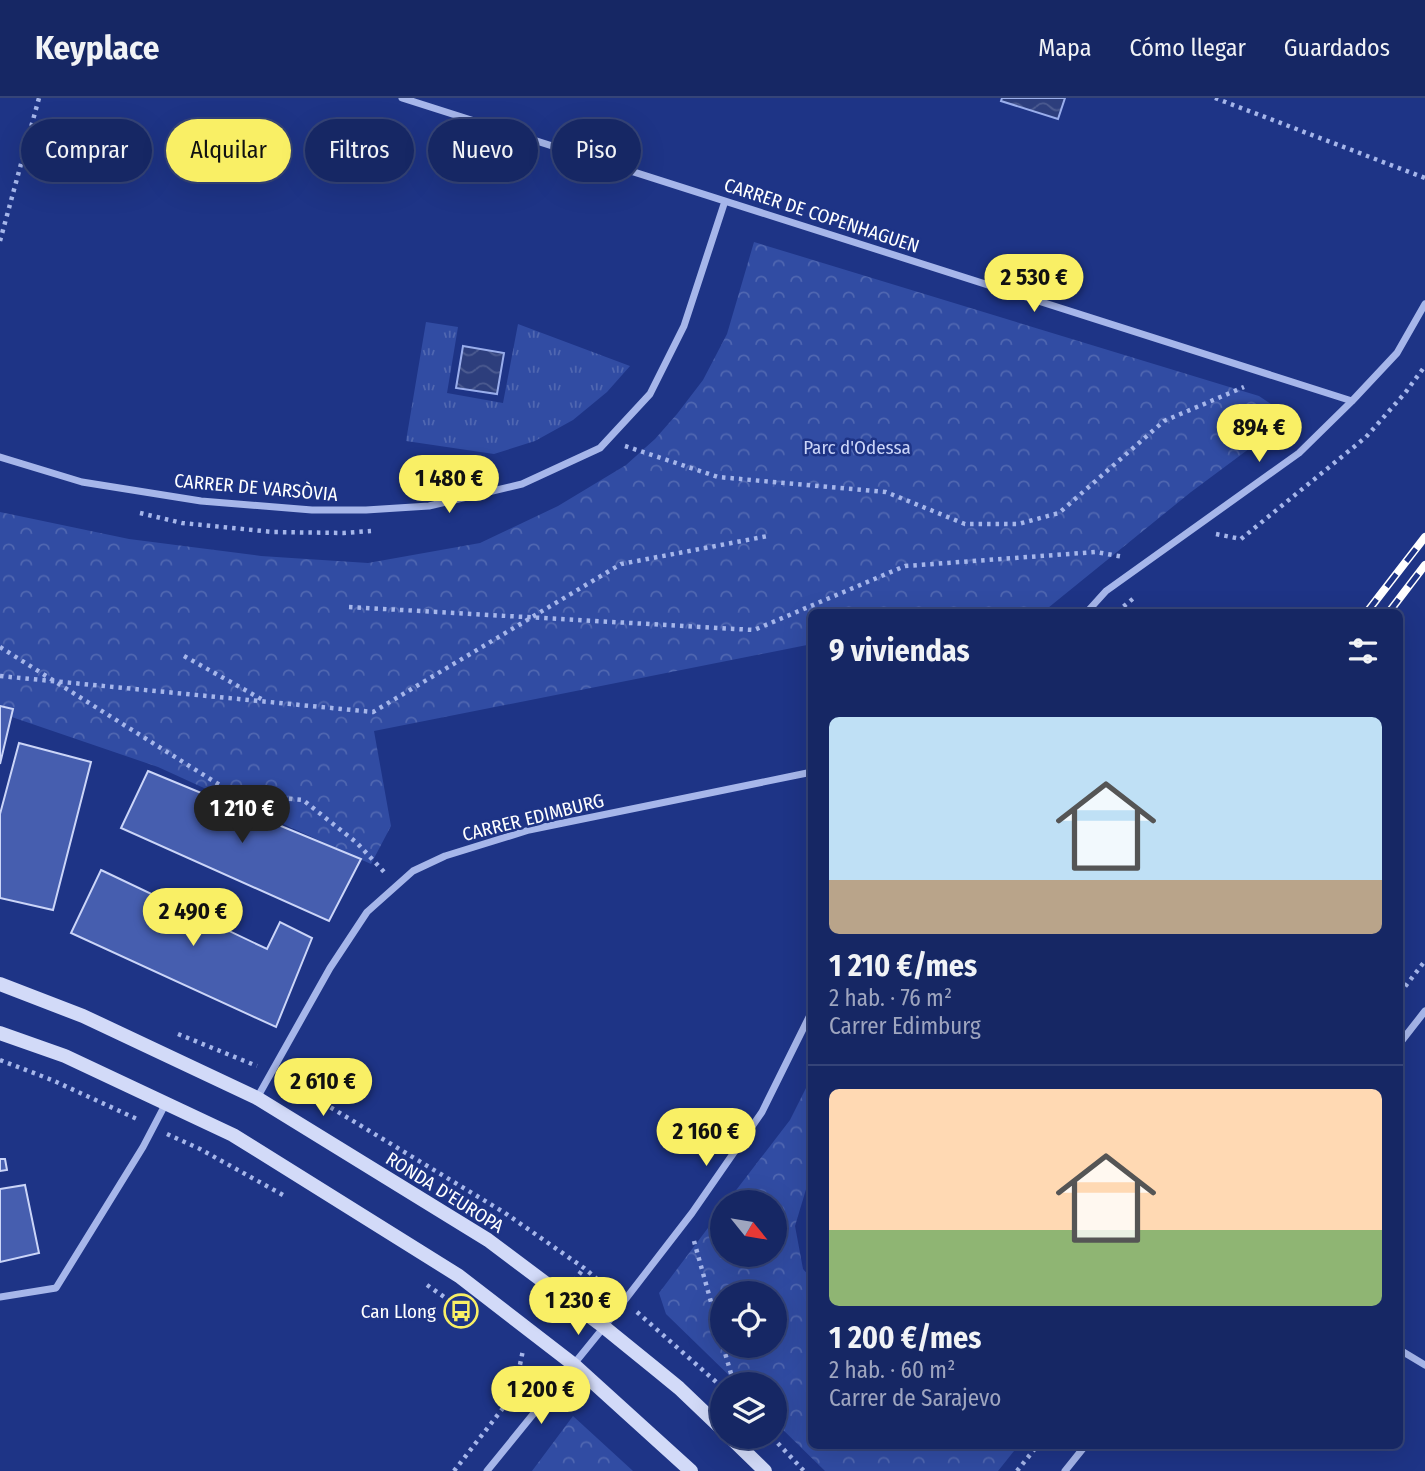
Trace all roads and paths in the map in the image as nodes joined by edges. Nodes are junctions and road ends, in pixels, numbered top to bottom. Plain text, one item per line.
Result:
1 (38, 98) edge
2 (402, 98) edge
3 (1215, 98) edge
4 (1425, 178) edge
5 (725, 201) junction
6 (0, 241) edge
7 (1425, 304) edge
8 (1425, 366) edge
9 (1270, 375) junction
10 (1352, 401) junction
11 (607, 440) junction
12 (0, 457) edge
13 (1191, 530) junction
14 (768, 536) dead end
15 (1147, 562) junction
16 (349, 607) dead end
17 (1090, 609) edge
18 (531, 618) junction
19 (0, 647) edge
20 (184, 656) dead end
21 (0, 676) edge
22 (54, 681) junction
23 (267, 702) junction
24 (808, 773) edge
25 (397, 885) junction
26 (1425, 961) edge
27 (0, 984) edge
28 (1403, 989) edge
29 (1425, 1011) edge
30 (808, 1019) edge
31 (0, 1033) edge
32 (1403, 1039) edge
33 (0, 1060) edge
34 (257, 1098) junction
35 (166, 1103) junction
36 (153, 1127) junction
37 (283, 1195) dead end
38 (694, 1240) dead end
39 (425, 1284) dead end
40 (0, 1297) edge
41 (710, 1298) edge
42 (468, 1314) dead end
43 (604, 1327) junction
44 (1403, 1352) edge
45 (573, 1364) junction
46 (1425, 1365) edge
47 (560, 1381) junction
48 (710, 1418) edge
49 (742, 1449) edge
50 (783, 1449) edge
51 (1035, 1449) edge
52 (1083, 1449) edge
53 (454, 1471) edge
54 (487, 1471) edge
55 (691, 1471) edge
56 (765, 1471) edge
57 (804, 1471) edge
58 (1017, 1471) edge
59 (1065, 1471) edge

1 - 6 path
2 - 5 street, CARRER DE COPENHAGUEN
3 - 4 path
5 - 9 street, CARRER DE COPENHAGUEN
5 - 11 street, CARRER DE VARSÒVIA
7 - 10 street
8 - 13 path
9 - 10 street, CARRER DE COPENHAGUEN
9 - 11 path
10 - 13 street
11 - 12 street, CARRER DE VARSÒVIA
13 - 15 street
14 - 18 path
15 - 17 street
15 - 18 path
16 - 18 path
18 - 23 path
19 - 22 path
20 - 23 path
21 - 22 path
22 - 23 path
22 - 25 path
24 - 25 street, CARRER EDIMBURG
25 - 34 street, CARRER EDIMBURG
26 - 28 path
27 - 34 street, RONDA D'EUROPA
29 - 32 street
30 - 43 street
31 - 35 street
33 - 36 path
34 - 43 street, RONDA D'EUROPA
35 - 36 street
35 - 45 street
36 - 37 path
36 - 40 street
38 - 41 path
39 - 42 path
43 - 45 street
43 - 48 street, RONDA D'EUROPA
44 - 46 street
45 - 47 street
45 - 55 street
47 - 53 path
47 - 54 street
49 - 56 street
50 - 57 path
51 - 58 path
52 - 59 street

